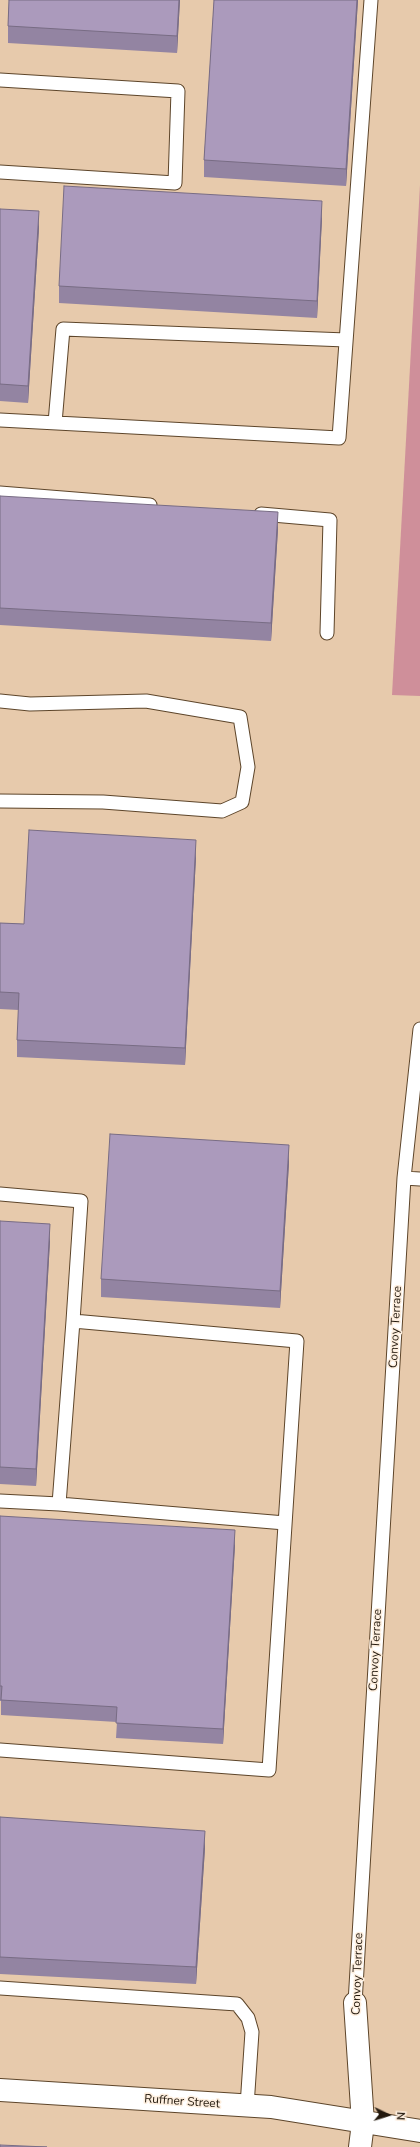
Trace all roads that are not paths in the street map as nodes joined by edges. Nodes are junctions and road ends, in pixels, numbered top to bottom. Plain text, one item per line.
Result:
1 (371, 0) edge
2 (0, 80) edge
3 (0, 172) edge
4 (346, 340) junction
5 (0, 420) edge
6 (55, 423) junction
7 (0, 493) edge
8 (165, 506) edge
9 (251, 513) edge
10 (327, 633) dead end
11 (0, 701) edge
12 (0, 801) edge
13 (420, 1029) edge
14 (404, 1178) junction
15 (420, 1179) edge
16 (0, 1194) edge
17 (73, 1321) junction
18 (0, 1501) edge
19 (59, 1504) junction
20 (285, 1523) junction
21 (0, 1750) edge
22 (0, 1988) edge
23 (355, 2004) joint
24 (0, 2090) edge
25 (246, 2106) junction
26 (363, 2122) junction
27 (420, 2132) edge
28 (360, 2147) edge

1 - 4 lane
2 - 3 lane
4 - 6 lane
4 - 6 lane
5 - 6 lane
7 - 8 lane
9 - 10 lane
11 - 12 lane
13 - 14 lane, Convoy Terrace
14 - 15 lane
14 - 23 lane, Convoy Terrace
16 - 17 lane
17 - 19 lane
17 - 20 lane
18 - 19 lane
19 - 20 lane
20 - 21 lane
22 - 25 lane
23 - 26 main road, Convoy Terrace
24 - 25 main road, Ruffner Street
25 - 26 main road, Ruffner Street
26 - 27 main road, Ruffner Street
26 - 28 main road, Convoy Terrace

